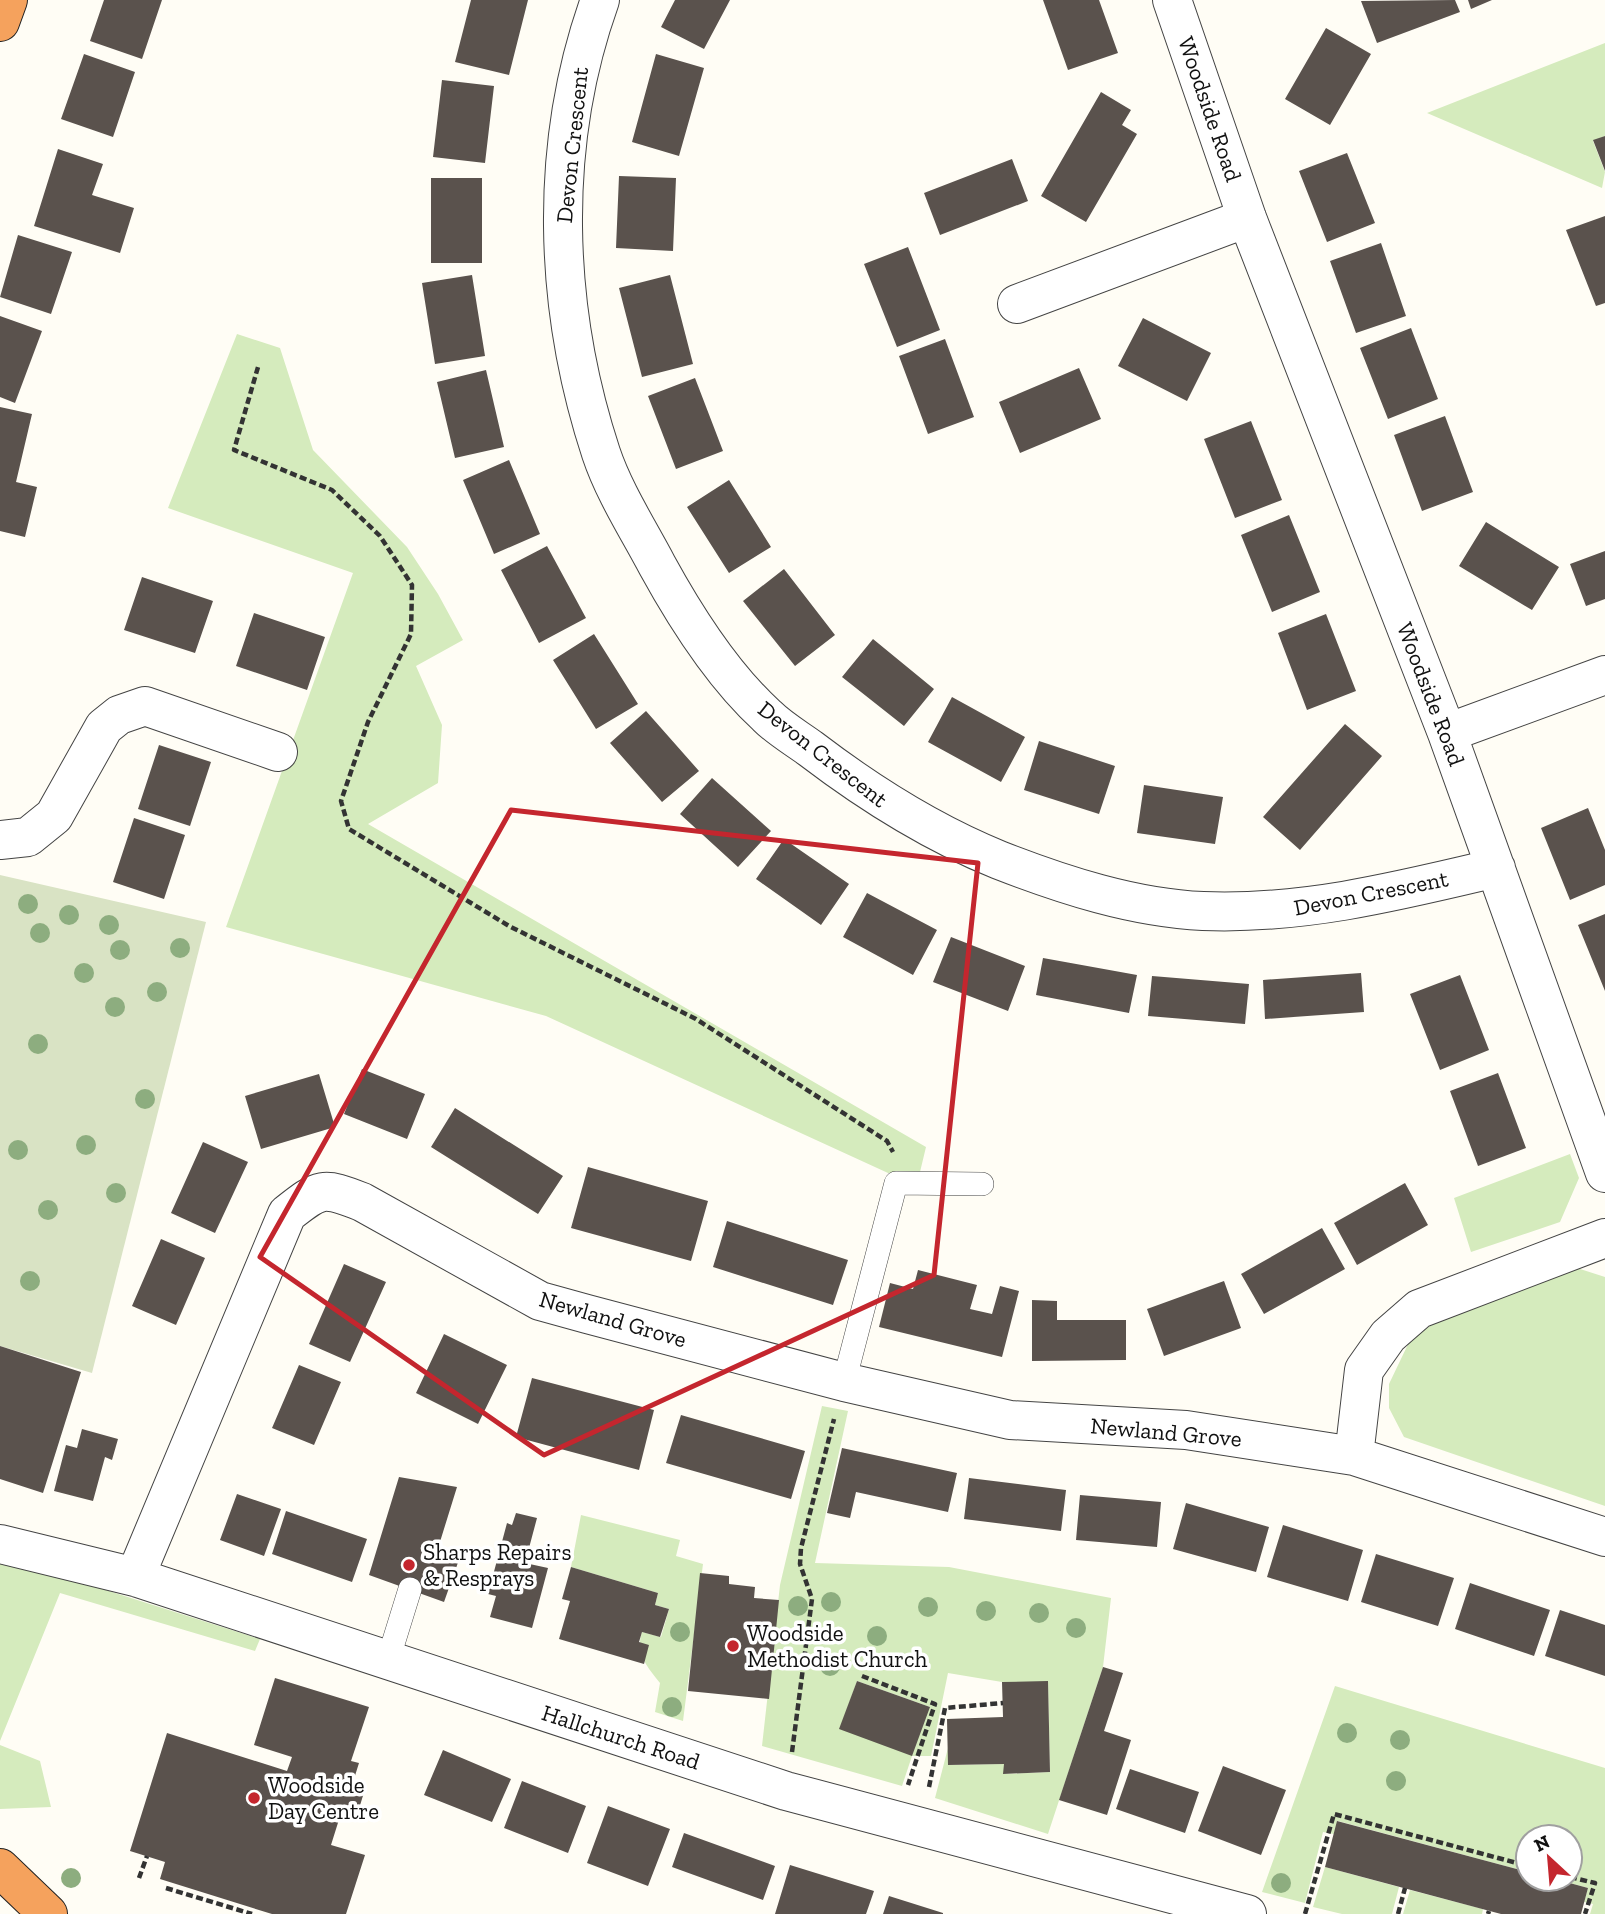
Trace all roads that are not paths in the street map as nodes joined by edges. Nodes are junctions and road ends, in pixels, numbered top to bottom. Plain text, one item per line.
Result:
1 (8, 0) edge
2 (600, 0) edge
3 (1172, 0) edge
4 (0, 22) edge
5 (1247, 218) junction
6 (1017, 304) dead end
7 (1605, 675) edge
8 (1447, 733) junction
9 (278, 752) dead end
10 (0, 839) edge
11 (1496, 868) junction
12 (1598, 1133) edge
13 (1605, 1173) edge
14 (982, 1184) dead end
15 (1605, 1238) edge
16 (844, 1382) junction
17 (1354, 1456) junction
18 (1605, 1537) edge
19 (0, 1544) edge
20 (135, 1577) junction
21 (410, 1589) dead end
22 (388, 1660) junction
23 (0, 1868) edge
24 (48, 1914) edge
25 (1247, 1914) edge

1 - 4 highway
2 - 11 street, Devon Crescent
3 - 5 street, Woodside Road
5 - 6 street
5 - 8 street, Woodside Road
7 - 8 street
8 - 11 street, Woodside Road
9 - 10 street
11 - 12 street, Woodside Road
12 - 13 street, Woodside Road
14 - 16 lane
15 - 17 street
16 - 17 street, Newland Grove
16 - 20 street, Newland Grove
17 - 18 street, Newland Grove
19 - 20 street, Hallchurch Road
20 - 22 street, Hallchurch Road
21 - 22 lane
22 - 25 street, Hallchurch Road
23 - 24 highway

